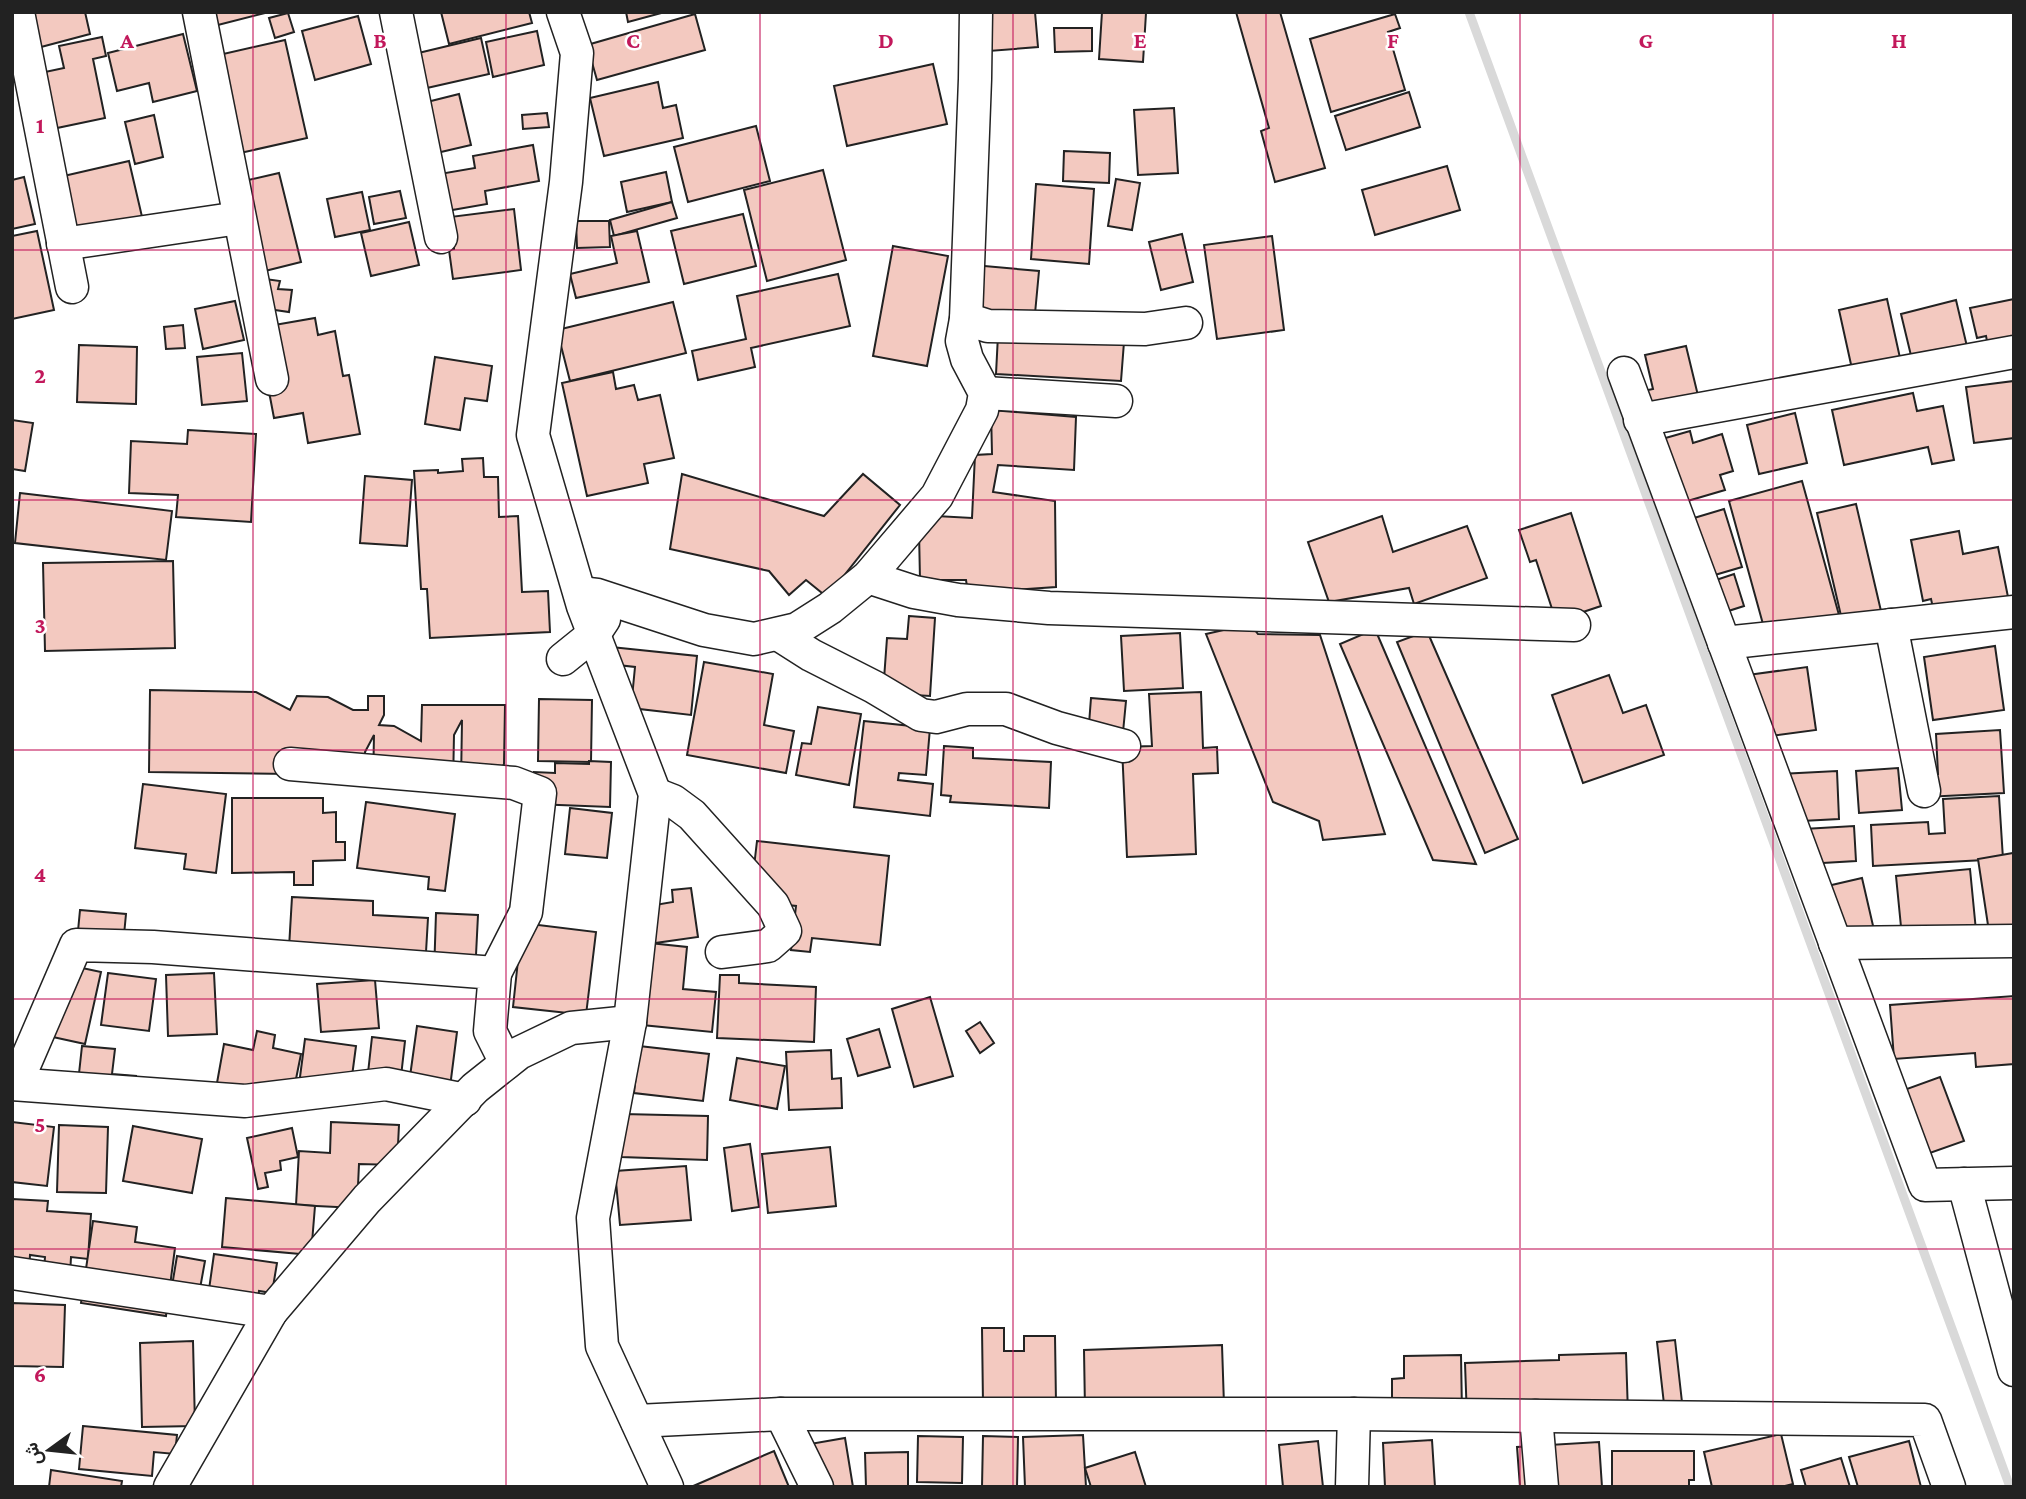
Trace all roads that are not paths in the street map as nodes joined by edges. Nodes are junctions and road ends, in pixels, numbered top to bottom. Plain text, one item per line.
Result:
1 (18, 12) edge
2 (199, 12) edge
3 (396, 12) edge
4 (563, 12) edge
5 (976, 12) edge
6 (240, 218) junction
7 (442, 237) dead end
8 (63, 244) junction
9 (72, 287) dead end
10 (966, 319) junction
11 (1186, 323) dead end
12 (2014, 352) edge
13 (1624, 373) dead end
14 (272, 379) dead end
15 (985, 393) junction
16 (1116, 401) dead end
17 (1640, 420) junction
18 (868, 577) junction
19 (580, 593) junction
20 (615, 602) junction
21 (2014, 612) edge
22 (1574, 625) dead end
23 (1891, 625) junction
24 (594, 634) junction
25 (778, 634) junction
26 (1724, 643) junction
27 (563, 659) dead end
28 (1124, 746) dead end
29 (289, 764) dead end
30 (1924, 792) dead end
31 (654, 794) junction
32 (2014, 941) edge
33 (1835, 943) junction
34 (722, 952) dead end
35 (495, 973) junction
36 (630, 1022) junction
37 (506, 1063) junction
38 (14, 1084) edge
39 (464, 1100) junction
40 (2014, 1183) edge
41 (1964, 1184) junction
42 (12, 1273) edge
43 (271, 1312) junction
44 (2014, 1370) edge
45 (781, 1414) junction
46 (1354, 1414) junction
47 (1536, 1416) junction
48 (637, 1421) junction
49 (170, 1487) edge
50 (667, 1487) edge
51 (817, 1487) edge
52 (1352, 1487) edge
53 (1542, 1487) edge
54 (1949, 1487) edge

1 - 8 street
2 - 6 street
3 - 7 street
4 - 19 street
5 - 10 street
6 - 8 street
6 - 14 street
8 - 9 street
10 - 11 street
10 - 15 street
12 - 17 street
13 - 17 street
15 - 16 street
15 - 18 street
17 - 26 street
18 - 22 street
18 - 25 street
19 - 20 street
19 - 24 street
20 - 24 street
20 - 25 street
21 - 23 street
23 - 26 street
23 - 30 street
24 - 27 street
24 - 31 street
25 - 28 street
26 - 33 street
29 - 35 street
31 - 34 street
31 - 36 street
32 - 33 street
33 - 41 street
35 - 37 street
35 - 38 street
36 - 37 street
36 - 48 street
37 - 39 street
38 - 39 street
39 - 43 street
40 - 41 street
41 - 44 street
42 - 43 street
43 - 49 street
45 - 46 street
45 - 48 street
45 - 51 street
46 - 47 street
46 - 52 street
47 - 53 street
47 - 54 street
48 - 50 street

